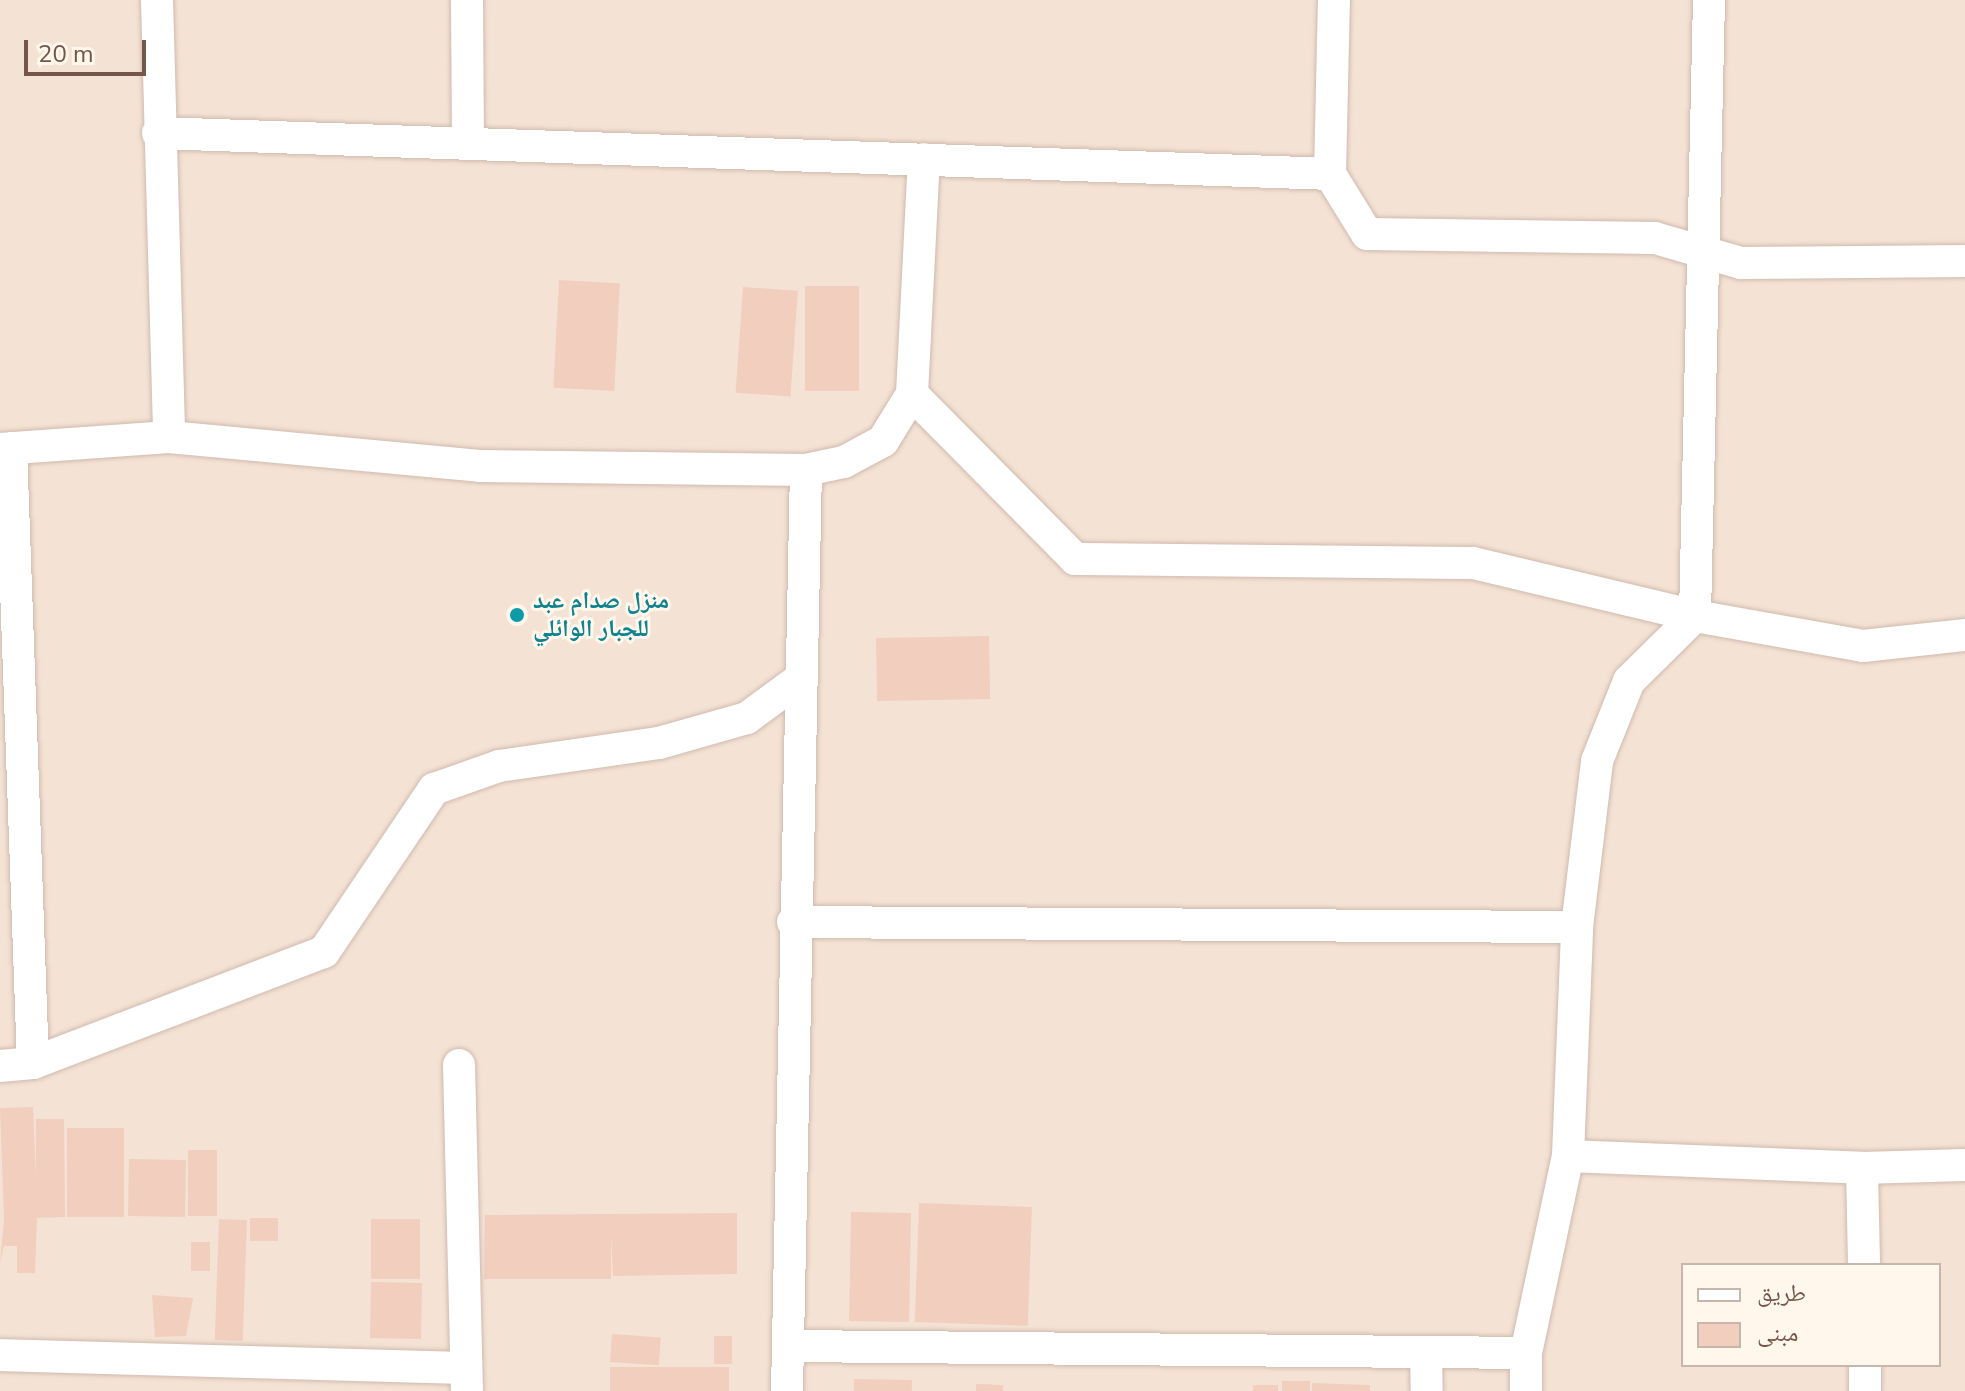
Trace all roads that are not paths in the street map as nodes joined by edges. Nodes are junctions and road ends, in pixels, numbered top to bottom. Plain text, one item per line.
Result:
1 (157, 0) edge
2 (467, 0) edge
3 (1334, 0) edge
4 (1709, 0) edge
5 (158, 133) junction
6 (468, 144) junction
7 (924, 159) junction
8 (1330, 174) junction
9 (1706, 253) junction
10 (1965, 261) edge
11 (912, 394) junction
12 (169, 437) junction
13 (5, 448) edge
14 (806, 470) junction
15 (1695, 616) junction
16 (1965, 635) edge
17 (800, 679) junction
18 (10, 790) edge
19 (793, 922) junction
20 (1577, 927) junction
21 (33, 1063) junction
22 (459, 1065) dead end
23 (0, 1066) edge
24 (1568, 1156) junction
25 (1965, 1165) edge
26 (1862, 1168) junction
27 (1864, 1263) edge
28 (788, 1346) junction
29 (1426, 1352) junction
30 (1526, 1353) junction
31 (0, 1355) edge
32 (1865, 1367) edge
33 (466, 1380) edge
34 (787, 1391) edge
35 (1427, 1391) edge
36 (1526, 1391) edge
37 (1865, 1391) edge

1 - 5 street
2 - 6 street
3 - 8 street
4 - 9 street
5 - 6 street
5 - 12 street
6 - 7 street
7 - 8 street
7 - 11 street
8 - 9 street
9 - 10 street
9 - 15 street
11 - 14 street
11 - 15 street
12 - 13 street
12 - 14 street
13 - 18 street
14 - 17 street
15 - 16 street
15 - 20 street
17 - 19 street
17 - 21 street
18 - 21 street
19 - 20 street
19 - 28 street
20 - 24 street
21 - 23 street
22 - 33 street
24 - 26 street
24 - 30 street
25 - 26 street
26 - 27 street
28 - 29 street
28 - 34 street
29 - 30 street
29 - 35 street
30 - 36 street
31 - 33 street
32 - 37 street

